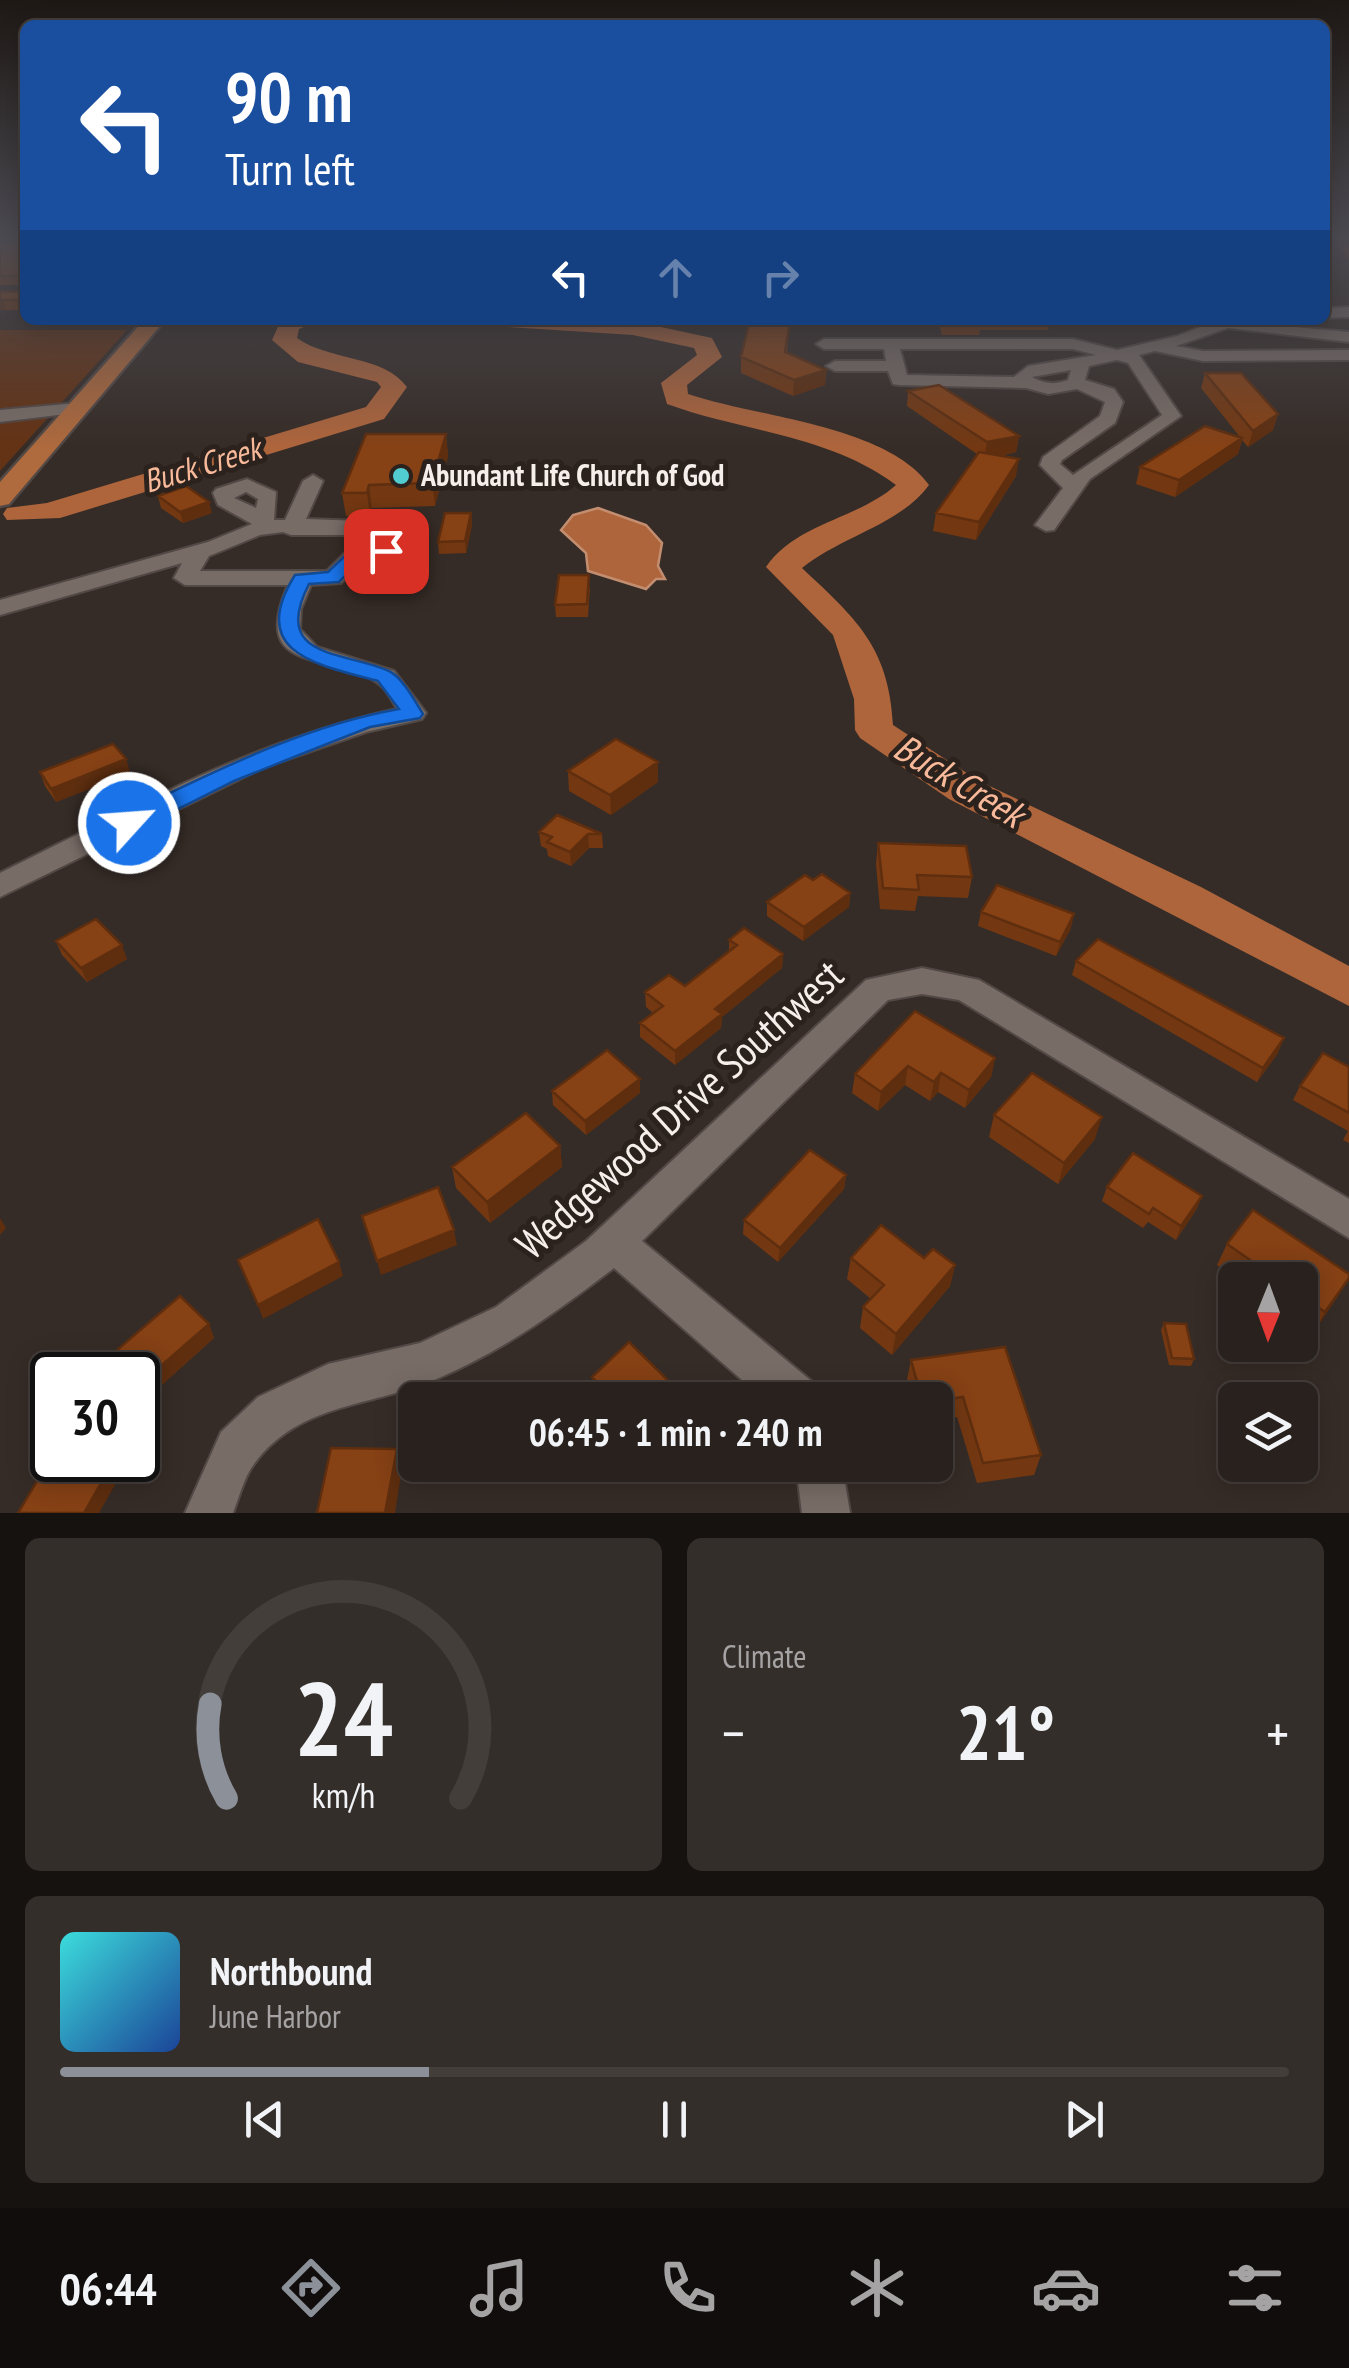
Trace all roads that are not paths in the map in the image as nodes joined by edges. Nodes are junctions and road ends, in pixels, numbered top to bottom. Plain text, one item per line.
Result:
1 (151, 325) edge
2 (1222, 325) edge
3 (1252, 325) edge
4 (1349, 337) edge
5 (824, 344) dead end
6 (891, 344) junction
7 (1149, 345) junction
8 (1118, 352) junction
9 (1349, 355) edge
10 (835, 366) dead end
11 (896, 366) junction
12 (1079, 373) junction
13 (77, 408) junction
14 (0, 416) edge
15 (313, 481) dead end
16 (1074, 487) junction
17 (0, 498) edge
18 (372, 511) edge
19 (347, 512) edge
20 (295, 521) junction
21 (1046, 525) dead end
22 (394, 529) junction
23 (201, 550) junction
24 (302, 579) junction
25 (0, 608) edge
26 (0, 886) edge
27 (1349, 1220) edge
28 (612, 1241) junction
29 (778, 1382) edge
30 (821, 1482) edge
31 (209, 1513) edge
32 (826, 1513) edge

1 - 13 main road
2 - 7 street
3 - 4 street
5 - 6 street
6 - 8 street
6 - 11 street
7 - 8 street
7 - 9 street
8 - 12 street
8 - 16 street
10 - 11 street
11 - 12 street
12 - 16 street
13 - 14 street
13 - 17 main road
15 - 20 street
16 - 21 street
18 - 22 street
19 - 20 street
20 - 22 street
20 - 23 street
22 - 24 street
23 - 24 street
23 - 25 street
24 - 26 street
27 - 28 street, Wedgewood Drive Southwest
28 - 29 street
28 - 31 street, Wedgewood Drive Southwest
30 - 32 street

